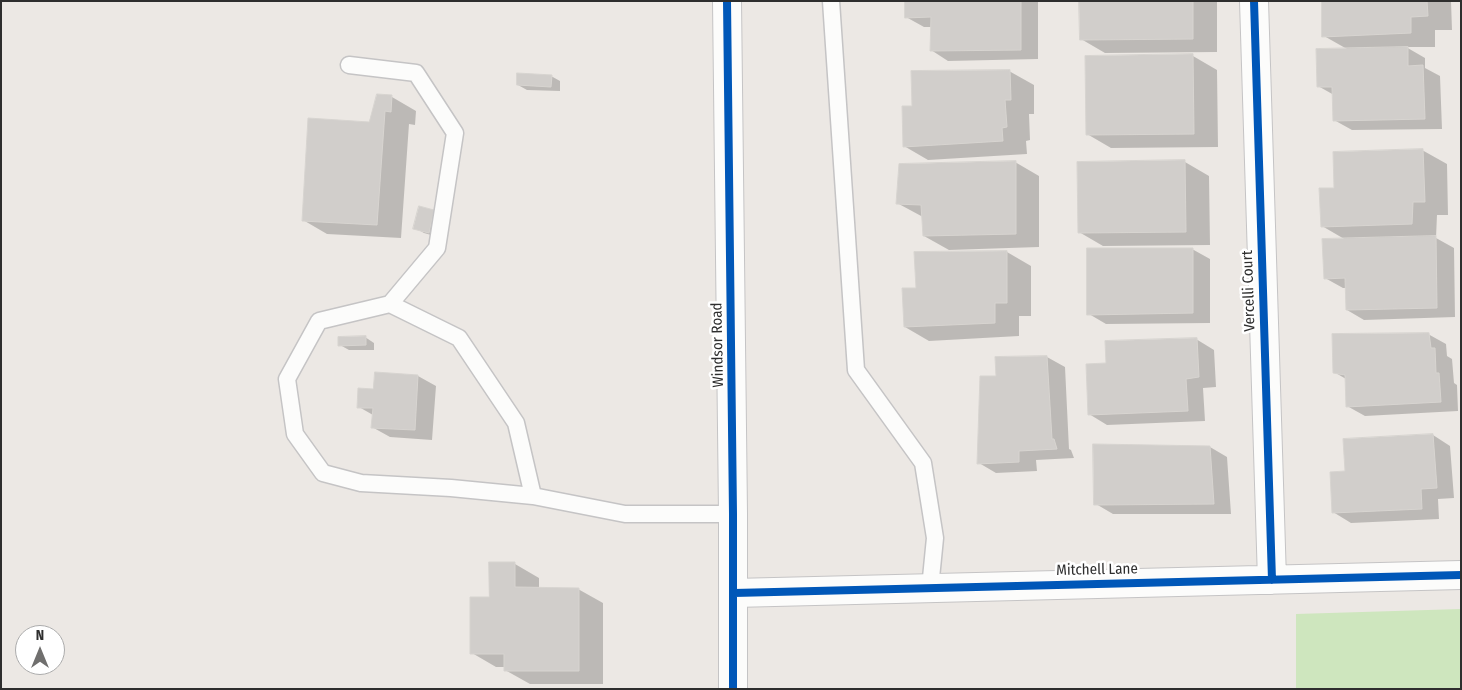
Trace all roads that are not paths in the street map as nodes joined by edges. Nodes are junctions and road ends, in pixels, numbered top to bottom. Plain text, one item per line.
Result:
1 (727, 1) edge
2 (831, 1) edge
3 (1254, 1) edge
4 (349, 65) dead end
5 (390, 304) junction
6 (533, 496) junction
7 (733, 514) junction
8 (1461, 575) edge
9 (1272, 580) junction
10 (930, 588) junction
11 (734, 593) junction
12 (733, 689) edge

1 - 7 street, Windsor Road
2 - 10 lane
3 - 9 street, Vercelli Court
4 - 5 lane
5 - 6 lane
5 - 6 lane
6 - 7 lane
7 - 11 street, Windsor Road
8 - 9 street, Mitchell Lane
9 - 10 street, Mitchell Lane
10 - 11 street, Mitchell Lane
11 - 12 street, Windsor Road

